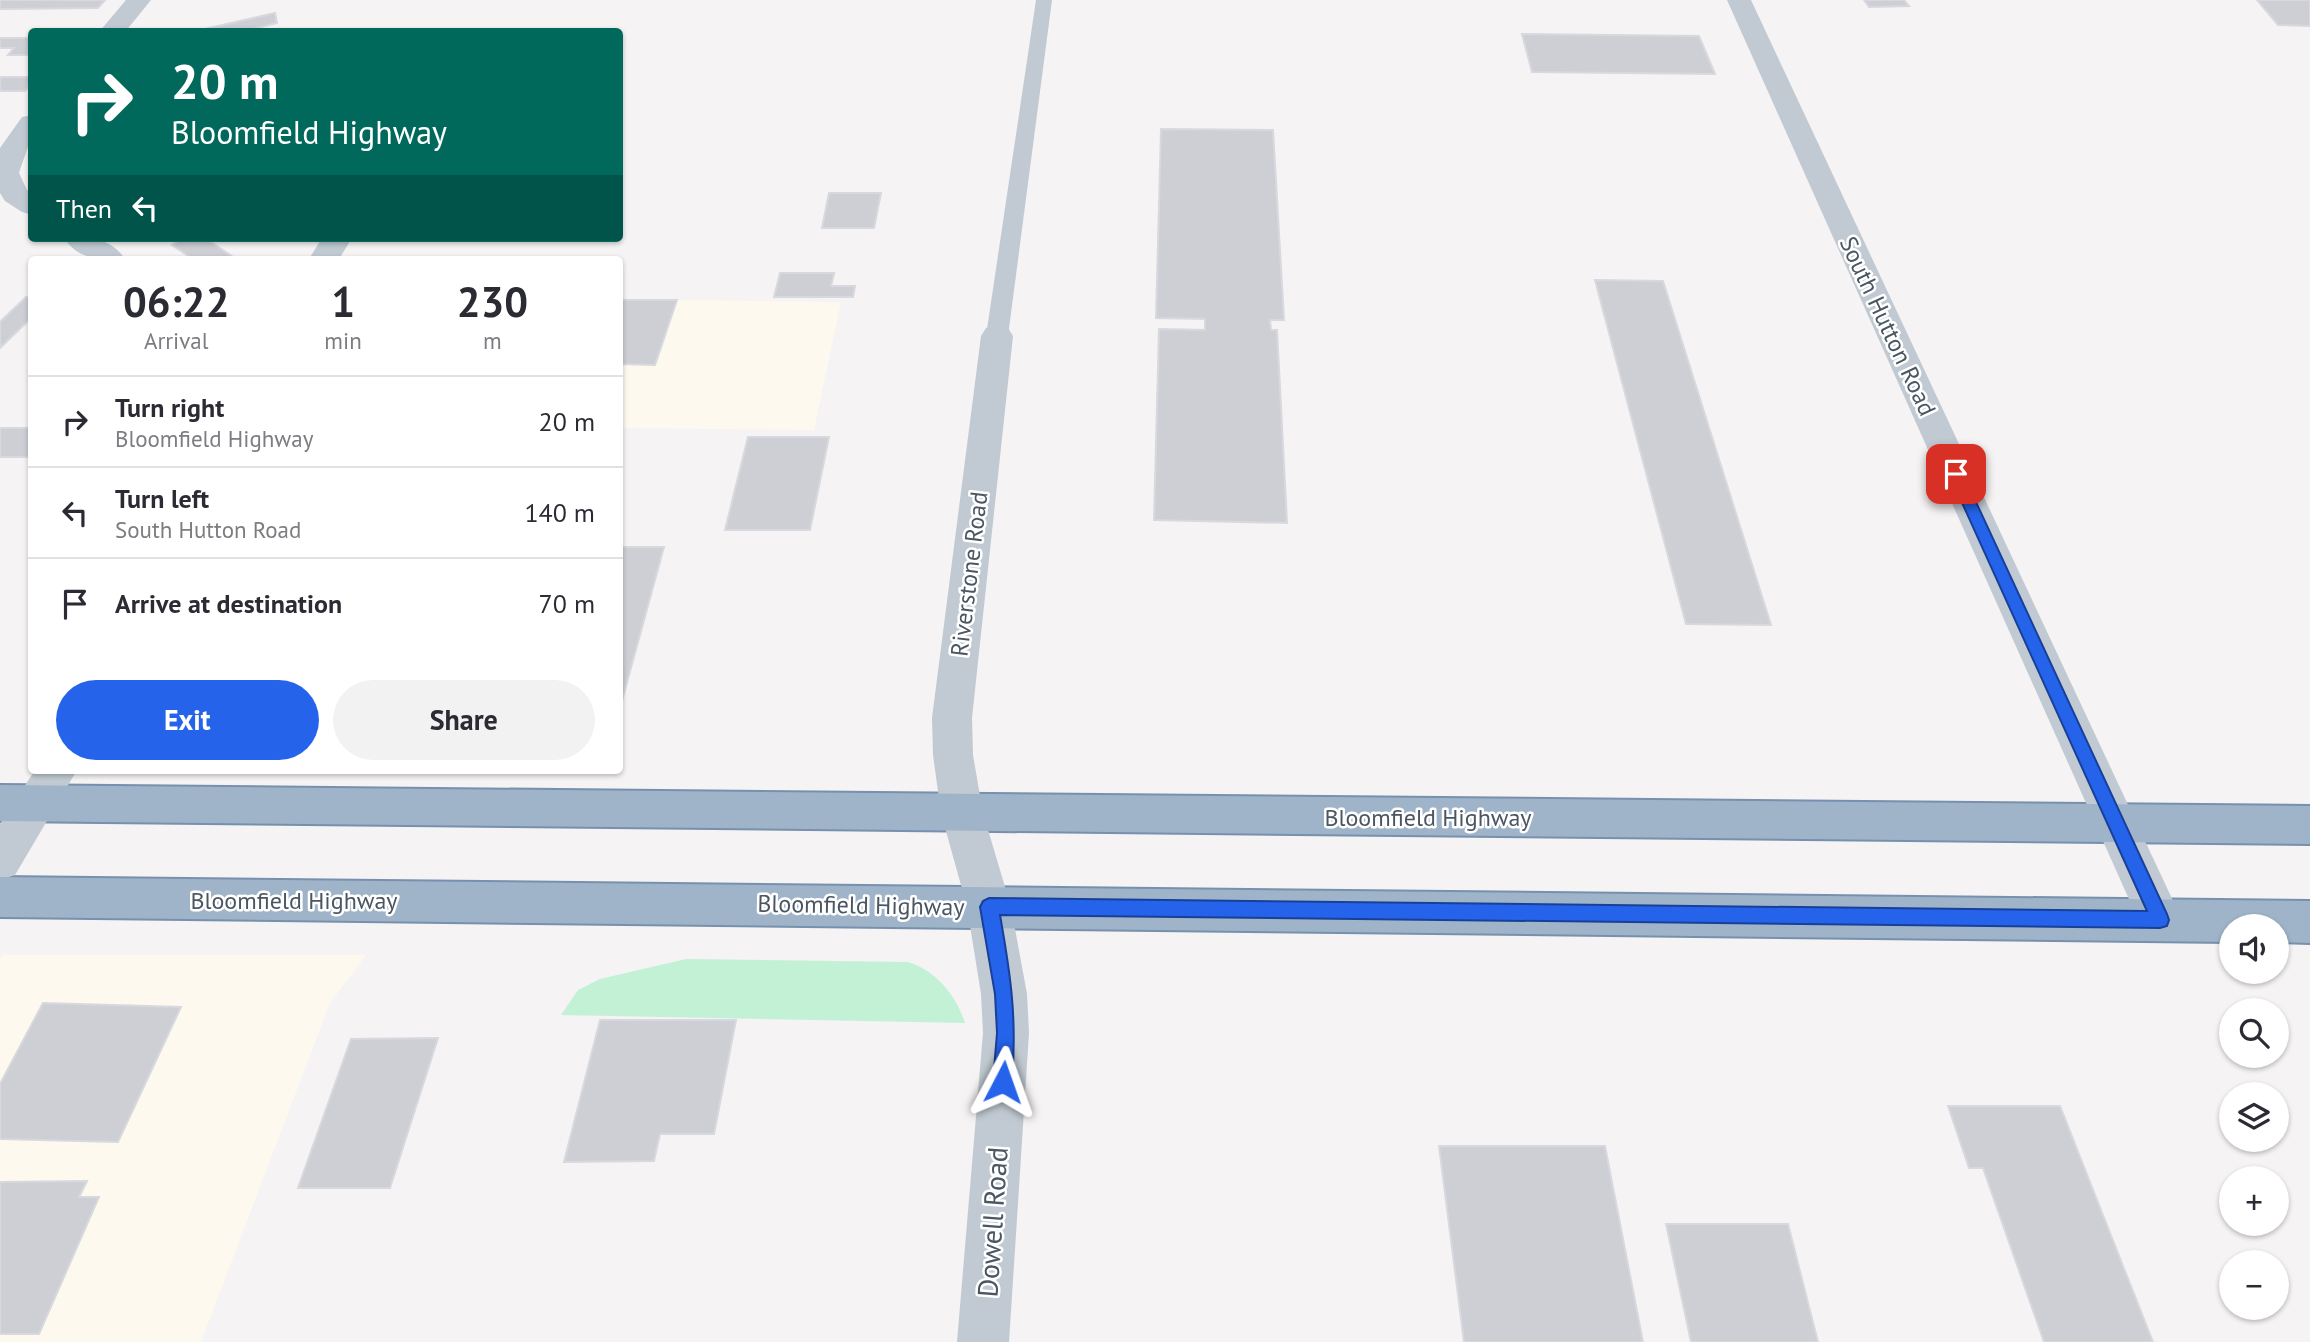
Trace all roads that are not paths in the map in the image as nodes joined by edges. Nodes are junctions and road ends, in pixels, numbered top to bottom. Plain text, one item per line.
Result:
1 (139, 0) edge
2 (1044, 0) edge
3 (1739, 0) edge
4 (114, 28) edge
5 (28, 128) edge
6 (28, 203) edge
7 (85, 242) edge
8 (106, 256) edge
9 (997, 336) joint
10 (31, 792) edge
11 (961, 813) junction
12 (2115, 822) junction
13 (2310, 825) edge
14 (0, 861) edge
15 (0, 897) edge
16 (989, 907) junction
17 (2160, 920) junction
18 (2310, 922) edge
19 (983, 1342) edge

1 - 4 street
2 - 9 lane
3 - 12 street, South Hutton Road
5 - 6 street
7 - 8 street
9 - 11 street, Riverstone Road
10 - 11 highway, Bloomfield Highway
10 - 14 street
11 - 12 highway, Bloomfield Highway
11 - 16 street, Dowell Road
12 - 13 highway, Bloomfield Highway
12 - 17 street, South Hutton Road
15 - 16 highway, Bloomfield Highway
16 - 17 highway, Bloomfield Highway
16 - 19 street, Dowell Road
17 - 18 highway, Bloomfield Highway

